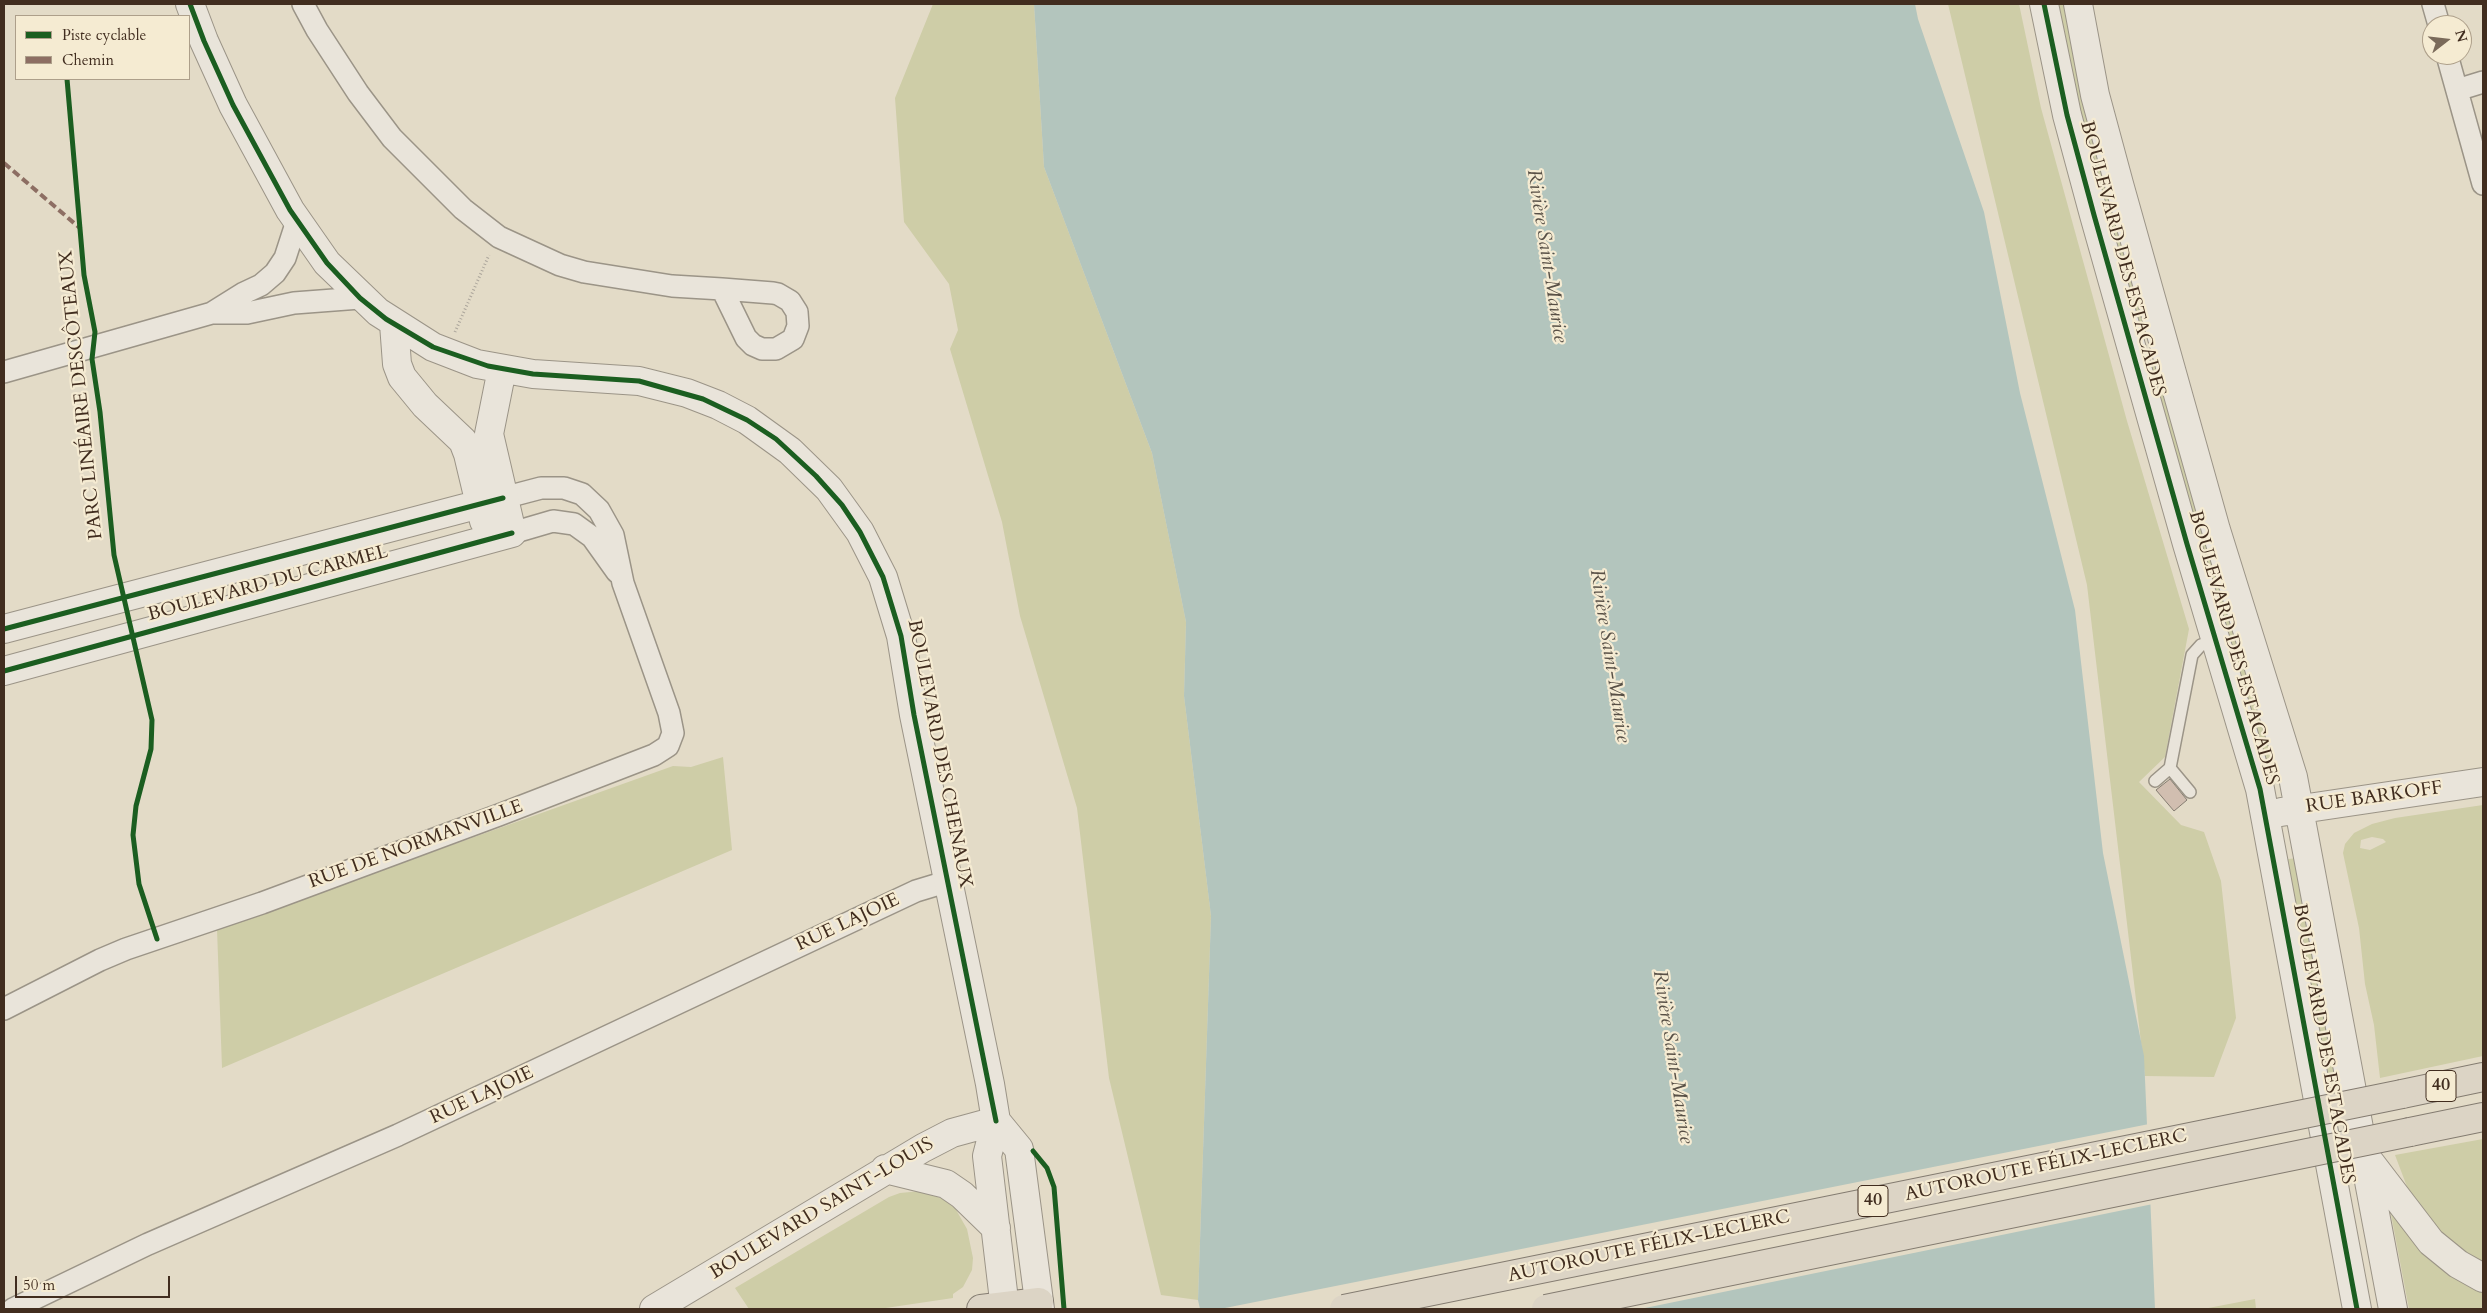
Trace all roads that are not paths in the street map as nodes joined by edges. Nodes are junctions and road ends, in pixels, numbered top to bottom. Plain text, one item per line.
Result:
1 (190, 4) edge
2 (303, 4) edge
3 (2044, 4) edge
4 (2078, 4) edge
5 (2450, 65) edge
6 (2483, 82) edge
7 (2457, 90) junction
8 (2483, 184) edge
9 (297, 221) junction
10 (722, 289) dead end
11 (360, 298) junction
12 (212, 313) junction
13 (394, 324) junction
14 (2151, 350) junction
15 (502, 370) junction
16 (4, 372) edge
17 (491, 501) junction
18 (593, 503) joint
19 (579, 527) joint
20 (500, 536) junction
21 (623, 583) junction
22 (4, 629) edge
23 (2215, 640) junction
24 (4, 671) edge
25 (2170, 768) junction
26 (2155, 781) dead end
27 (2483, 782) edge
28 (2190, 792) dead end
29 (2300, 809) junction
30 (2265, 815) junction
31 (949, 881) junction
32 (4, 1010) edge
33 (2482, 1078) edge
34 (2483, 1117) edge
35 (996, 1121) junction
36 (2366, 1158) junction
37 (885, 1169) junction
38 (996, 1228) junction
39 (2483, 1278) edge
40 (1040, 1306) edge
41 (997, 1308) edge
42 (13, 1309) edge
43 (654, 1309) edge
44 (1344, 1309) edge
45 (1546, 1309) edge
46 (2357, 1309) edge
47 (2394, 1309) edge

1 - 9 street, BOULEVARD DES CHENAUX
2 - 10 street
3 - 14 street, BOULEVARD DES ESTACADES
4 - 14 street, BOULEVARD DES ESTACADES
5 - 7 street
6 - 7 street
7 - 8 street
9 - 11 street, BOULEVARD DES CHENAUX
9 - 12 street
11 - 12 street
11 - 13 street, BOULEVARD DES CHENAUX
12 - 16 street
13 - 15 street, BOULEVARD DES CHENAUX
13 - 17 street
14 - 23 street, BOULEVARD DES ESTACADES
14 - 29 street, BOULEVARD DES ESTACADES
15 - 17 street
15 - 31 street, BOULEVARD DES CHENAUX
17 - 18 street, BOULEVARD DU CARMEL
17 - 20 street
17 - 22 street, BOULEVARD DU CARMEL
18 - 21 street, RUE DE NORMANVILLE
19 - 20 street, BOULEVARD DU CARMEL
19 - 21 street, RUE DE NORMANVILLE
20 - 24 street, BOULEVARD DU CARMEL
21 - 32 street, RUE DE NORMANVILLE
23 - 25 lane
23 - 30 street, BOULEVARD DES ESTACADES
25 - 26 lane
25 - 28 lane
27 - 29 street, RUE BARKOFF
29 - 30 street, RUE BARKOFF
29 - 36 street, BOULEVARD DES ESTACADES
30 - 46 street, BOULEVARD DES ESTACADES
31 - 35 street, BOULEVARD DES CHENAUX
31 - 42 street, RUE LAJOIE
33 - 44 highway, AUTOROUTE FÉLIX-LECLERC / 40, bridge
34 - 45 highway, AUTOROUTE FÉLIX-LECLERC / 40, bridge
35 - 37 street, BOULEVARD SAINT-LOUIS
35 - 38 street, BOULEVARD DES CHENAUX
35 - 40 street, BOULEVARD DES CHENAUX
36 - 39 street
36 - 47 street, BOULEVARD DES ESTACADES
37 - 38 street
37 - 43 street, BOULEVARD SAINT-LOUIS
38 - 41 street, BOULEVARD DES CHENAUX
40 - 41 highway

